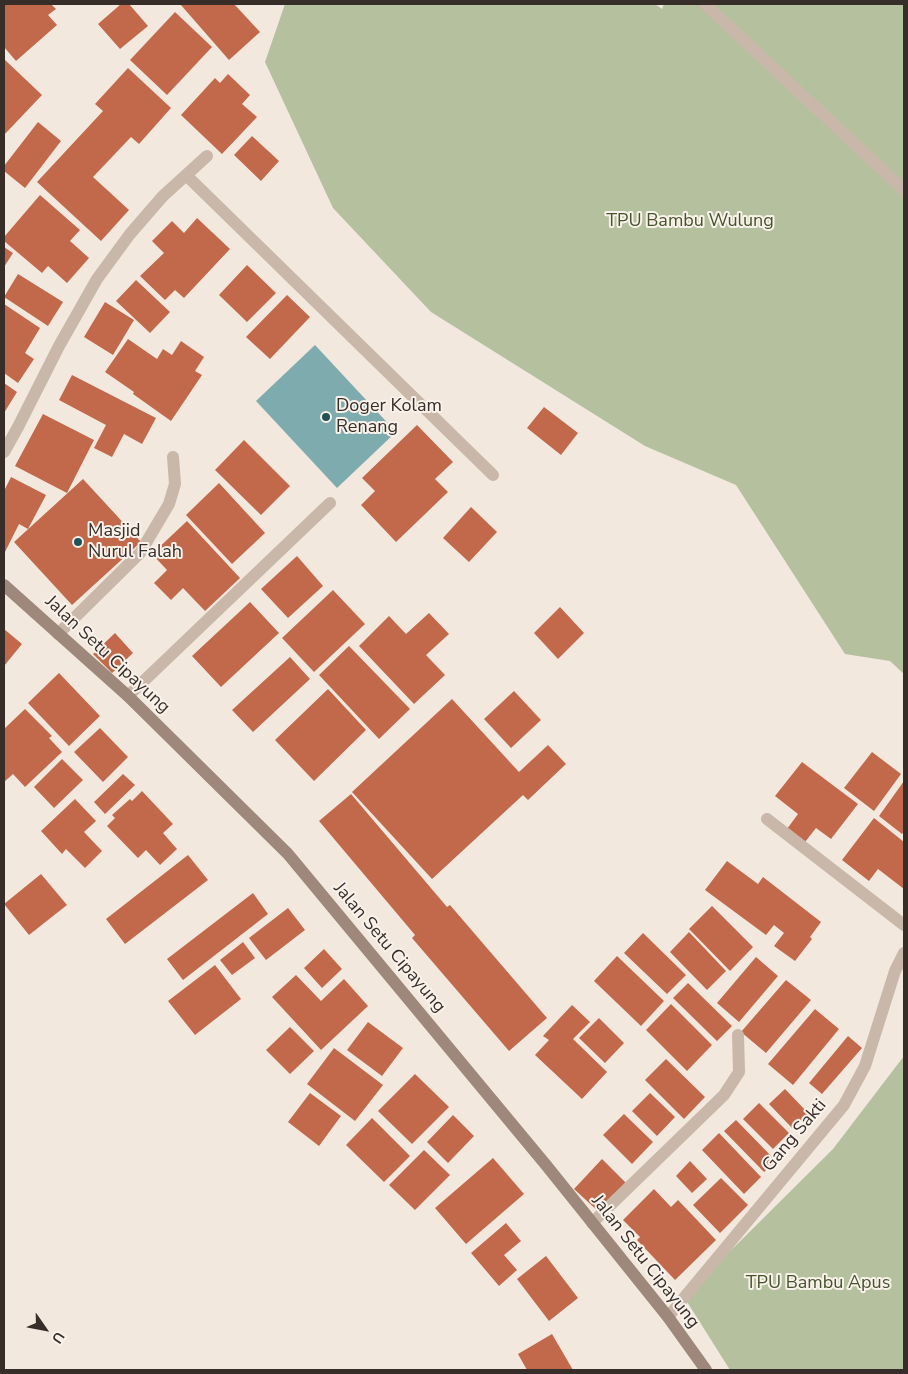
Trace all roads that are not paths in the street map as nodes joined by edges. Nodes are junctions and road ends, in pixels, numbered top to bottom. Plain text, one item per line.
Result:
1 (704, 4) edge
2 (206, 156) dead end
3 (186, 175) junction
4 (904, 190) edge
5 (4, 452) edge
6 (173, 457) dead end
7 (493, 475) dead end
8 (330, 503) dead end
9 (4, 585) edge
10 (58, 634) junction
11 (128, 696) junction
12 (766, 819) dead end
13 (904, 924) edge
14 (904, 953) edge
15 (738, 1035) dead end
16 (592, 1224) junction
17 (668, 1317) junction
18 (706, 1370) edge

1 - 4 street
2 - 3 street
3 - 5 street
3 - 7 street
6 - 10 street
8 - 11 street
9 - 10 street, Jalan Setu Cipayung
10 - 11 street, Jalan Setu Cipayung
11 - 16 street, Jalan Setu Cipayung
12 - 13 street
14 - 17 street, Gang Sakti
15 - 16 street
16 - 17 street, Jalan Setu Cipayung
17 - 18 street, Jalan Setu Cipayung

